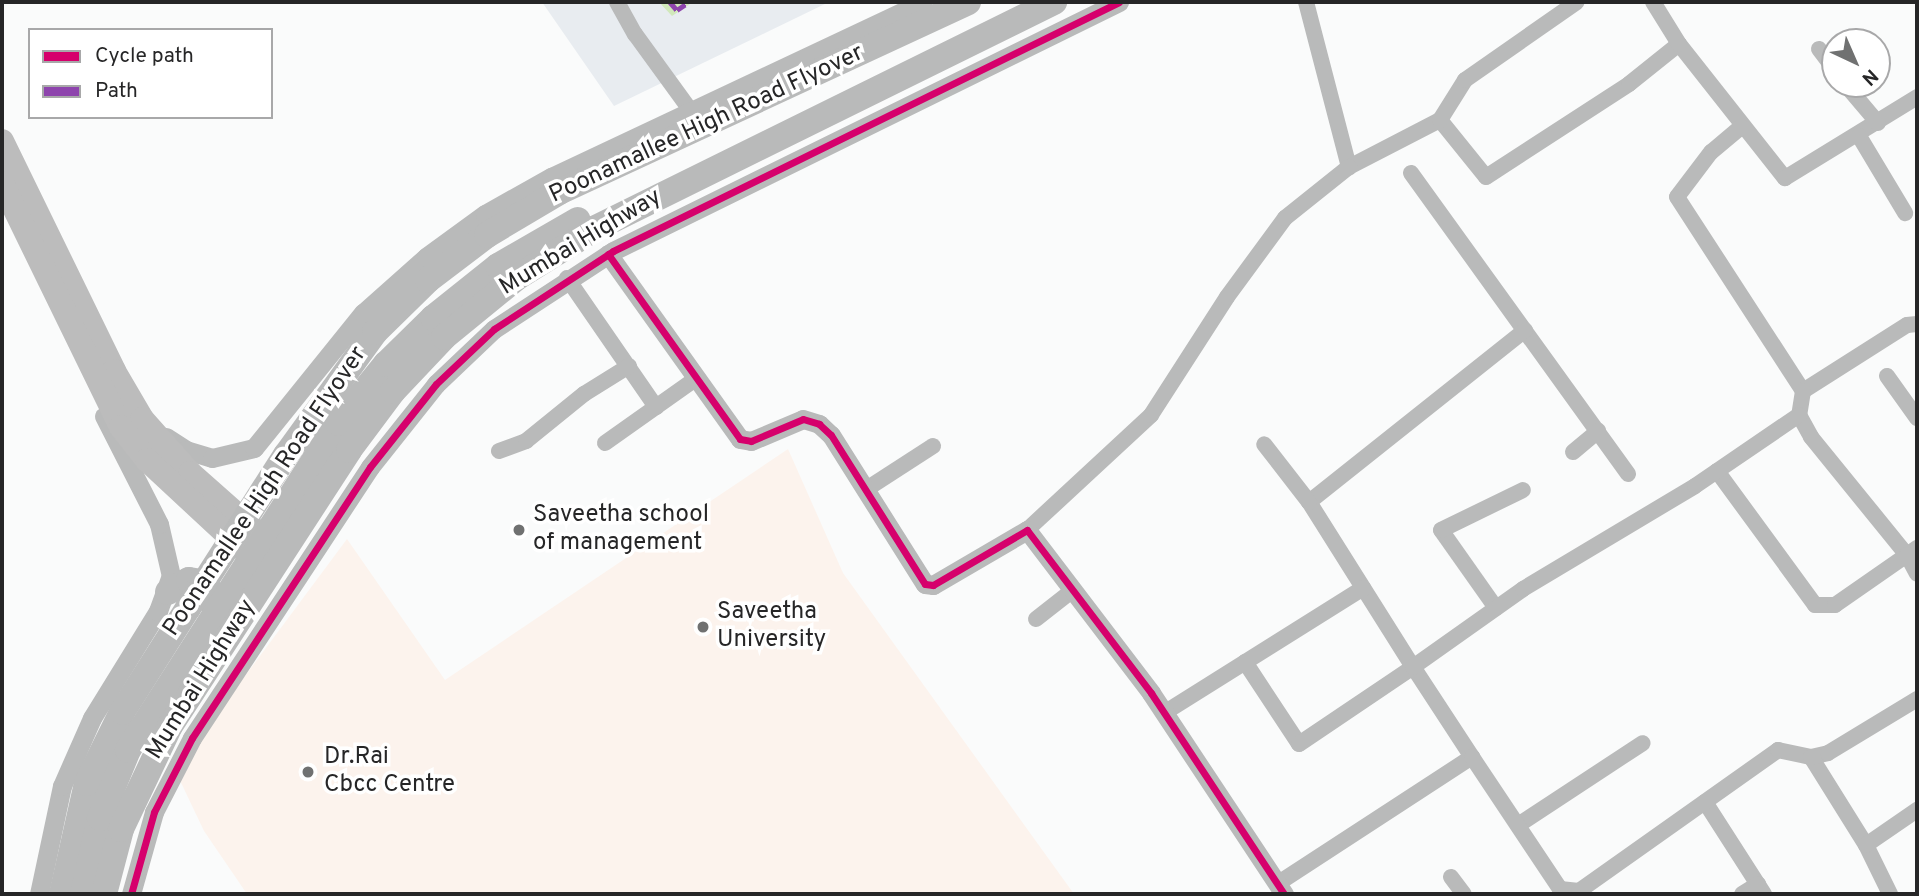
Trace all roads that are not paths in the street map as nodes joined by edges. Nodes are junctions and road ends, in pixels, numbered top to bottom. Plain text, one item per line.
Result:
1 (617, 2) edge
2 (923, 2) edge
3 (968, 2) edge
4 (1054, 2) edge
5 (1119, 2) edge
6 (1306, 2) edge
7 (1577, 2) edge
8 (1653, 2) edge
9 (1679, 44) junction
10 (1819, 49) dead end
11 (1821, 52) edge
12 (1917, 97) edge
13 (1857, 98) edge
14 (694, 110) junction
15 (1440, 120) junction
16 (1878, 123) junction
17 (1741, 127) junction
18 (1859, 136) junction
19 (2, 141) edge
20 (754, 149) junction
21 (1349, 167) junction
22 (1411, 173) dead end
23 (2, 183) edge
24 (1905, 214) dead end
25 (608, 254) junction
26 (567, 278) junction
27 (1917, 324) edge
28 (1525, 330) junction
29 (629, 366) junction
30 (91, 372) junction
31 (1887, 376) dead end
32 (694, 380) junction
33 (1803, 391) junction
34 (656, 407) junction
35 (135, 408) junction
36 (1799, 415) junction
37 (1917, 418) edge
38 (1598, 432) junction
39 (605, 443) dead end
40 (1264, 444) dead end
41 (933, 446) dead end
42 (499, 451) dead end
43 (1573, 452) dead end
44 (1717, 471) junction
45 (1628, 474) dead end
46 (865, 490) junction
47 (1523, 490) dead end
48 (1309, 502) junction
49 (1027, 530) junction
50 (256, 547) junction
51 (1912, 552) edge
52 (1917, 574) edge
53 (1363, 588) junction
54 (1073, 590) junction
55 (190, 604) junction
56 (1496, 608) junction
57 (1036, 619) dead end
58 (1245, 662) junction
59 (1413, 667) junction
60 (1917, 699) edge
61 (1164, 713) junction
62 (1643, 743) dead end
63 (1472, 757) junction
64 (1811, 757) junction
65 (1705, 802) junction
66 (1917, 810) edge
67 (1518, 825) junction
68 (1866, 845) junction
69 (1451, 877) dead end
70 (1280, 889) edge
71 (1761, 889) edge
72 (1566, 893) edge
73 (39, 894) edge
74 (62, 894) edge
75 (83, 894) edge
76 (104, 894) edge
77 (131, 894) edge
78 (1464, 894) edge
79 (1742, 894) edge
80 (1892, 894) edge

1 - 14 street
2 - 14 street
3 - 55 highway, Poonamallee High Road Flyover, bridge
4 - 20 highway, Mumbai Highway
5 - 25 street
6 - 21 street
7 - 15 street
8 - 9 street
9 - 15 street
9 - 17 street
10 - 11 street
12 - 16 street
13 - 16 street
14 - 35 street
15 - 21 street
16 - 18 street
17 - 18 street
17 - 33 street
18 - 24 street
19 - 35 main road
20 - 50 highway
20 - 76 highway, Mumbai Highway
21 - 49 street
22 - 28 street
23 - 30 main road
25 - 26 street
25 - 32 street
26 - 29 street
26 - 77 street
27 - 33 street
28 - 38 street
28 - 48 street
29 - 34 street
29 - 42 street
30 - 50 main road
30 - 55 street
31 - 37 street
32 - 34 street
32 - 46 street
33 - 36 street
34 - 39 street
35 - 50 main road
36 - 44 street
36 - 51 street
38 - 43 street
38 - 45 street
40 - 48 street
41 - 46 street
44 - 51 street
44 - 56 street
46 - 49 street
47 - 56 street
48 - 53 street
49 - 54 street
50 - 55 highway
51 - 52 street
53 - 58 street
53 - 59 street
54 - 57 street
54 - 61 street
55 - 73 street
55 - 74 highway, Poonamallee High Road Flyover
55 - 75 highway
56 - 59 street
58 - 59 street
58 - 61 street
59 - 63 street
60 - 64 street
61 - 70 street
62 - 67 street
63 - 67 street
63 - 70 street
64 - 65 street
64 - 68 street
65 - 71 street
65 - 72 street
66 - 68 street
67 - 72 street
68 - 80 street
69 - 78 street
71 - 79 street

